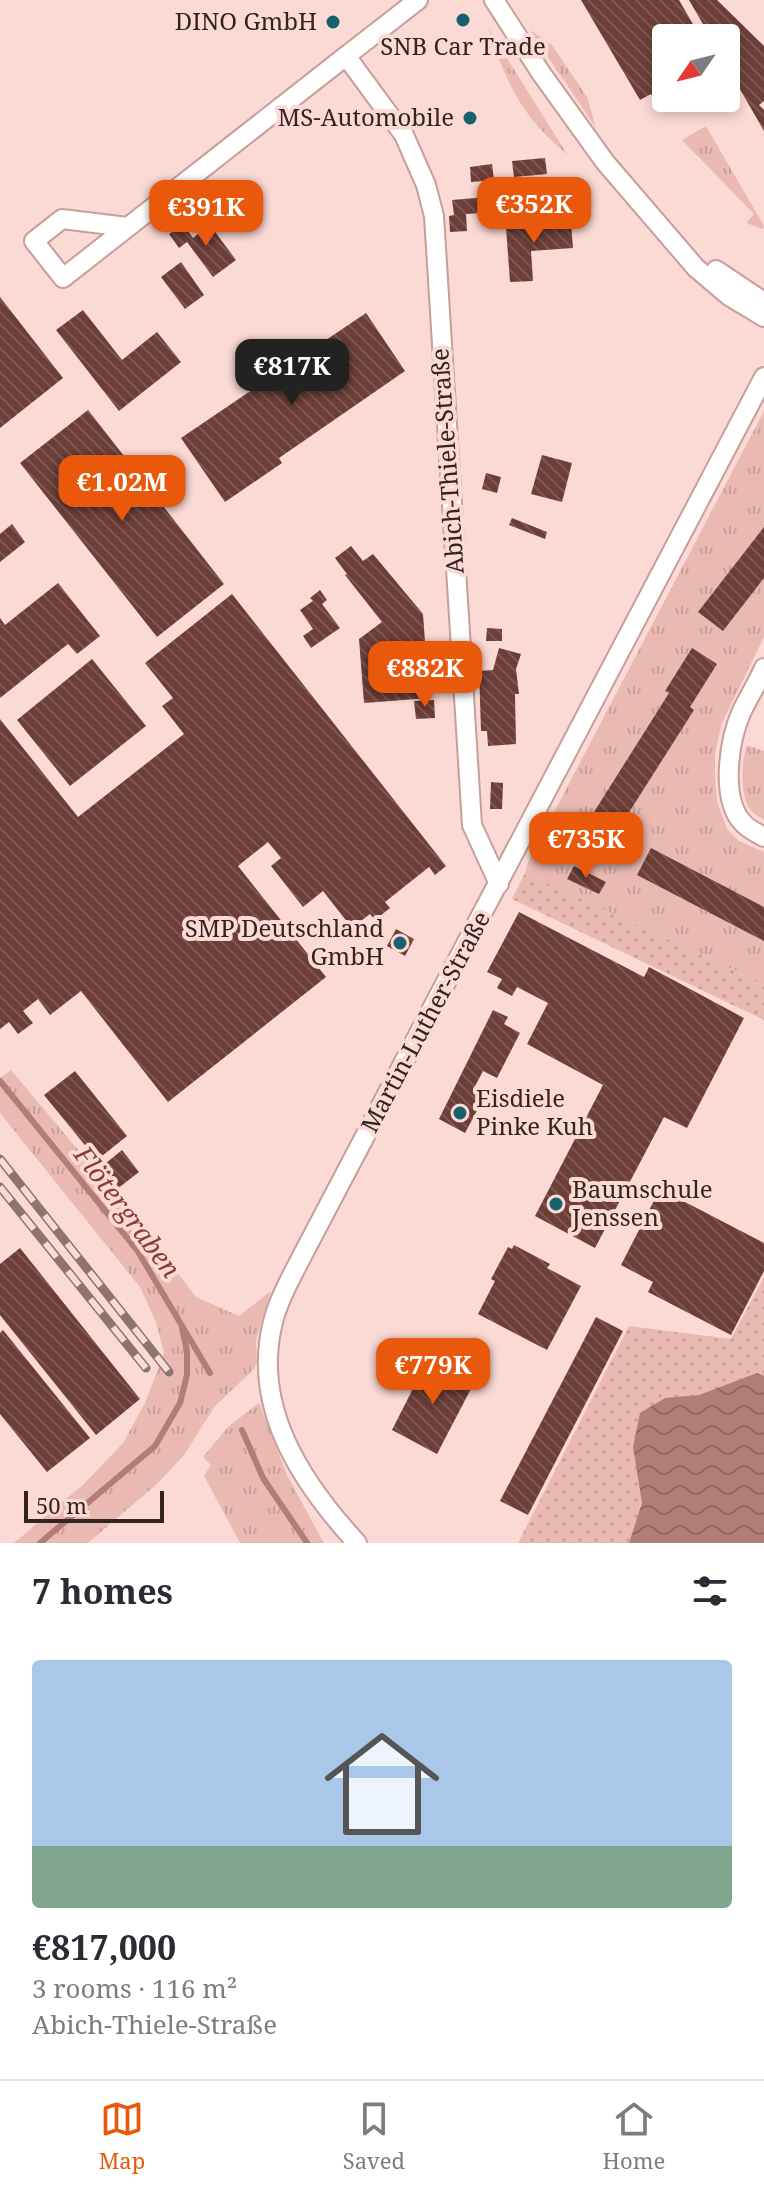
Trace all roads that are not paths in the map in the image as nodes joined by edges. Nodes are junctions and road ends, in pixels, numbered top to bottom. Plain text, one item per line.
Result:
1 (418, 0) edge
2 (494, 0) edge
3 (346, 56) junction
4 (127, 227) junction
5 (667, 231) junction
6 (764, 302) edge
7 (764, 317) edge
8 (764, 377) edge
9 (764, 668) edge
10 (764, 837) edge
11 (499, 884) junction
12 (357, 1543) edge

1 - 3 street
2 - 5 street
3 - 4 street
3 - 11 street, Abich-Thiele-Straße
4 - 4 street
5 - 6 street
5 - 7 street
8 - 11 street, Martin-Luther-Straße
9 - 10 street
11 - 12 street, Martin-Luther-Straße

